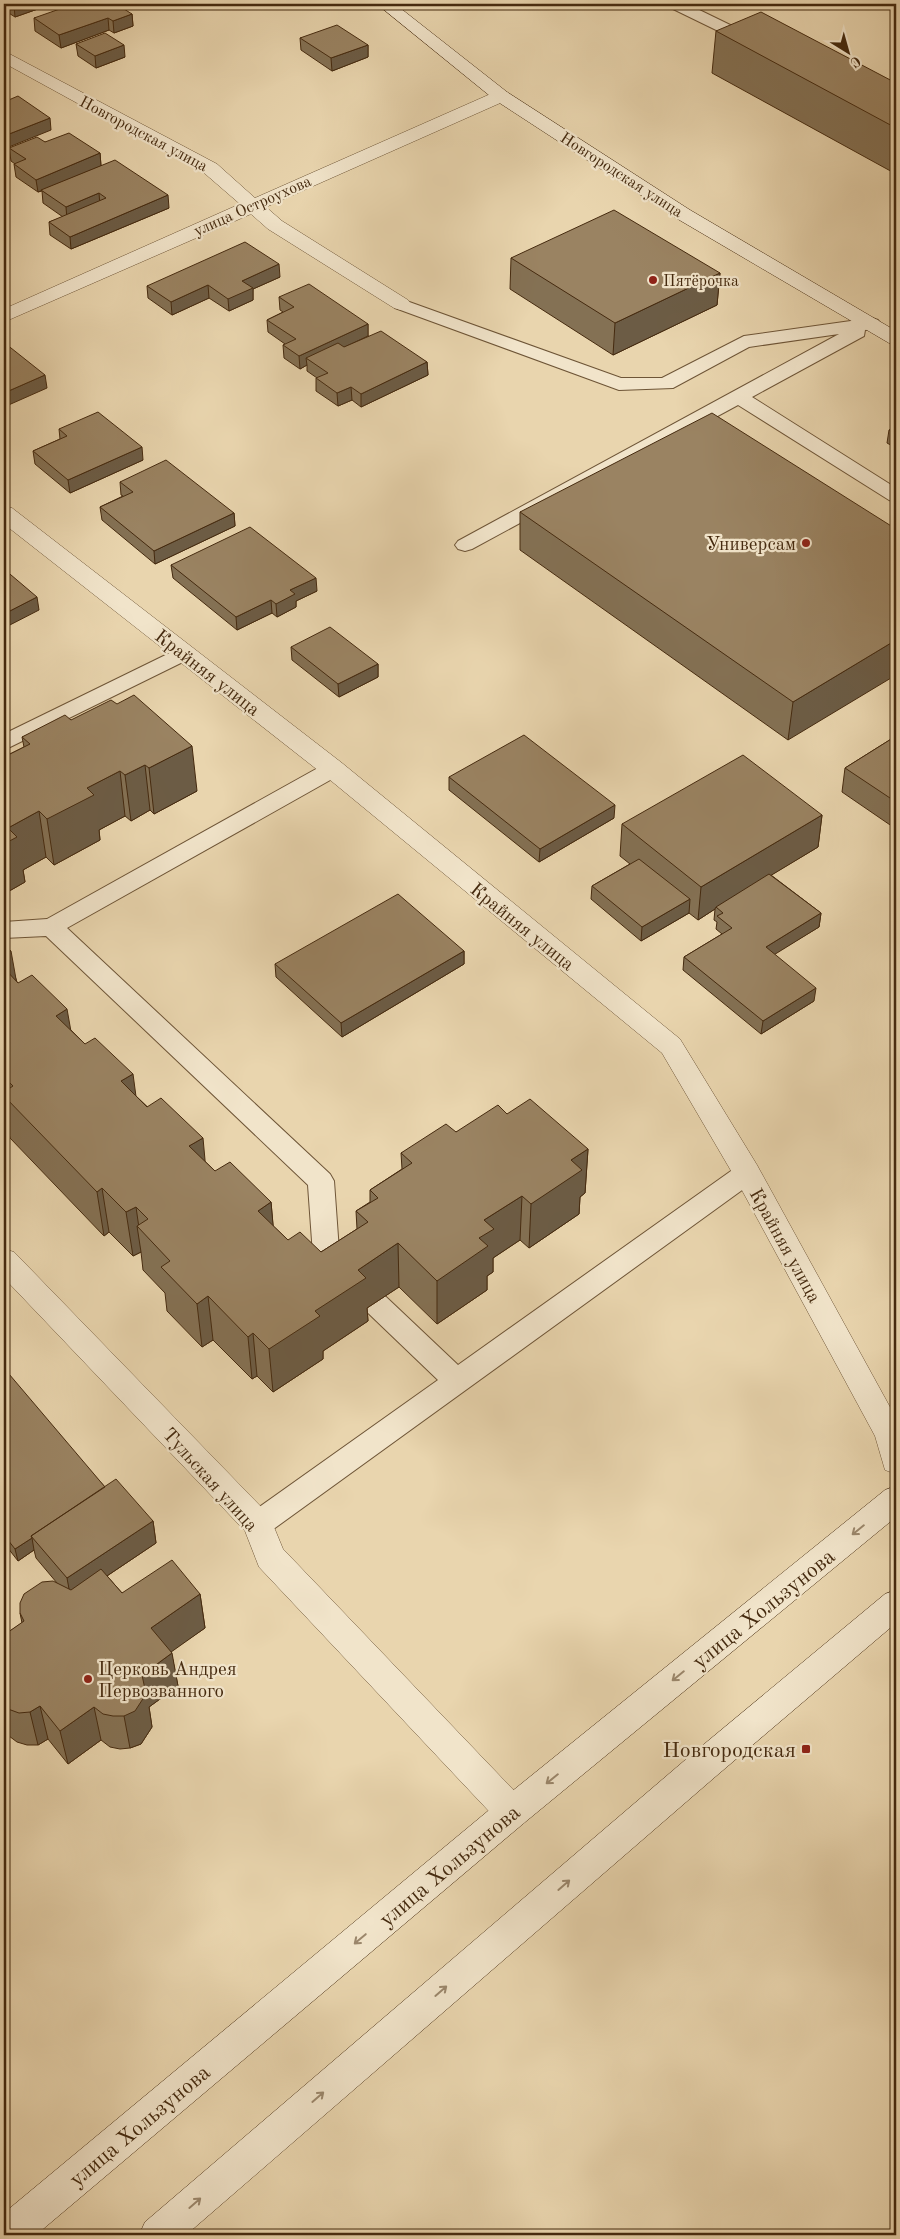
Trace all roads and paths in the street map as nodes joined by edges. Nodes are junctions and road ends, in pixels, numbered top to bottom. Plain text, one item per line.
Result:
1 (385, 4) edge
2 (675, 4) edge
3 (763, 48) edge
4 (4, 56) edge
5 (501, 96) junction
6 (253, 205) junction
7 (401, 304) joint
8 (4, 316) edge
9 (872, 324) junction
10 (896, 335) edge
11 (896, 339) edge
12 (737, 396) junction
13 (896, 496) edge
14 (4, 513) edge
15 (465, 545) dead end
16 (184, 653) junction
17 (4, 743) edge
18 (333, 769) junction
19 (50, 928) junction
20 (4, 930) edge
21 (747, 1173) junction
22 (4, 1260) edge
23 (350, 1278) edge
24 (375, 1303) edge
25 (457, 1381) junction
26 (896, 1461) edge
27 (896, 1499) edge
28 (258, 1524) junction
29 (896, 1604) edge
30 (512, 1812) junction
31 (7, 2235) edge
32 (158, 2235) edge

1 - 5 street, Новгородская улица
2 - 3 lane
4 - 6 street, Новгородская улица
5 - 6 street, улица Остроухова
5 - 9 street, Новгородская улица
6 - 7 street, Новгородская улица
6 - 8 street, улица Остроухова
7 - 9 lane
9 - 10 street, Новгородская улица
9 - 11 street, Новгородская улица
9 - 12 lane
12 - 13 lane
12 - 15 lane
14 - 16 street, Крайняя улица
16 - 17 lane
16 - 18 street, Крайняя улица
18 - 19 lane
18 - 21 street, Крайняя улица
19 - 20 lane
19 - 23 lane
21 - 25 lane
21 - 26 street, Крайняя улица
22 - 28 street, Тульская улица
24 - 25 lane
25 - 28 lane
27 -> 30 street, улица Хользунова
28 - 30 street, Тульская улица
32 -> 29 street
30 -> 31 street, улица Хользунова

